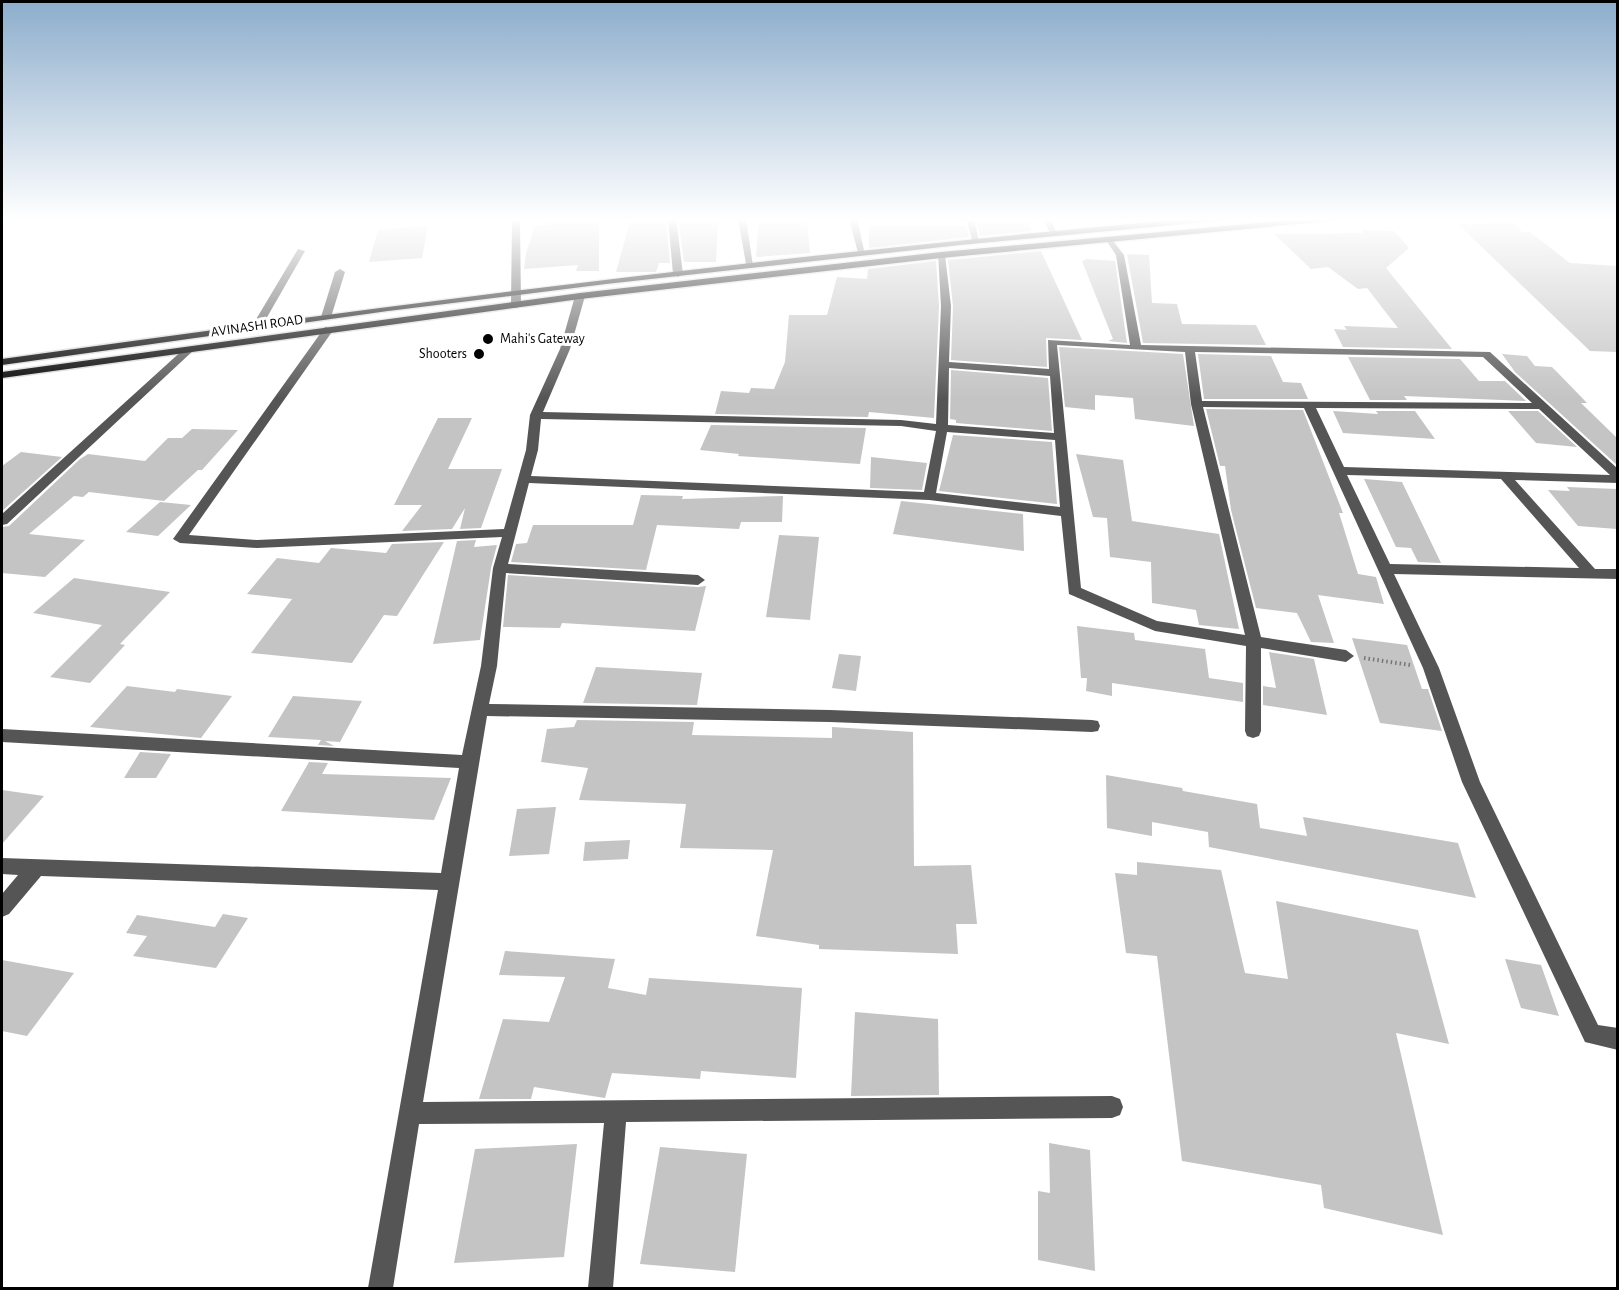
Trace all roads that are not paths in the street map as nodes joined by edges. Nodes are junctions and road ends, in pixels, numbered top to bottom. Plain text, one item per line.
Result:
1 (285, 278) edge
2 (339, 278) edge
3 (516, 278) edge
4 (640, 278) edge
5 (737, 278) edge
6 (944, 278) edge
7 (1124, 278) edge
8 (516, 292) junction
9 (580, 296) junction
10 (516, 305) junction
11 (328, 323) junction
12 (257, 326) junction
13 (1136, 348) junction
14 (190, 349) junction
15 (1190, 350) junction
16 (2, 362) edge
17 (946, 365) junction
18 (1055, 373) junction
19 (2, 375) edge
20 (1197, 404) junction
21 (1309, 406) junction
22 (1542, 406) junction
23 (536, 415) junction
24 (942, 428) junction
25 (1060, 437) junction
26 (1338, 471) junction
27 (1505, 476) junction
28 (1617, 478) edge
29 (524, 479) junction
30 (929, 496) junction
31 (1065, 512) junction
32 (2, 521) edge
33 (508, 534) junction
34 (500, 568) junction
35 (1385, 569) junction
36 (1591, 573) junction
37 (1617, 574) edge
38 (698, 580) dead end
39 (1254, 640) junction
40 (1346, 656) road end
41 (481, 710) junction
42 (1092, 726) dead end
43 (1253, 731) dead end
44 (2, 736) edge
45 (470, 762) junction
46 (2, 866) edge
47 (36, 868) junction
48 (451, 882) junction
49 (2, 908) edge
50 (1617, 1039) edge
51 (1112, 1107) dead end
52 (616, 1112) junction
53 (410, 1113) junction
54 (380, 1288) edge
55 (601, 1288) edge

1 - 12 street
2 - 11 street
3 - 8 street
4 - 8 main road, AVINASHI ROAD
5 - 9 main road, AVINASHI ROAD
6 - 17 street
7 - 13 street
8 - 10 street
8 - 11 main road, AVINASHI ROAD
9 - 10 main road, AVINASHI ROAD
9 - 23 street
10 - 11 main road, AVINASHI ROAD
11 - 12 main road, AVINASHI ROAD
11 - 14 main road, AVINASHI ROAD
11 - 33 street
12 - 16 main road, AVINASHI ROAD
13 - 15 street
13 - 18 street
14 - 19 main road, AVINASHI ROAD
14 - 32 street
15 - 20 street
15 - 22 street
17 - 18 street
17 - 24 street
18 - 25 street
20 - 21 street
20 - 39 street
21 - 22 street
21 - 26 street
22 - 28 street
23 - 24 street
23 - 29 street
24 - 25 street
24 - 30 street
25 - 31 street
26 - 27 street
26 - 35 street
27 - 28 street
27 - 36 street
29 - 30 street
29 - 33 street
30 - 31 street
31 - 39 street
33 - 34 street
34 - 38 street
34 - 41 street
35 - 36 street
35 - 50 street
36 - 37 street
39 - 40 street
39 - 43 street
41 - 42 street
41 - 45 street
44 - 45 street
45 - 48 street
46 - 47 street
47 - 48 street
47 - 49 street
48 - 53 street
51 - 52 street
52 - 53 street
52 - 55 street
53 - 54 street

